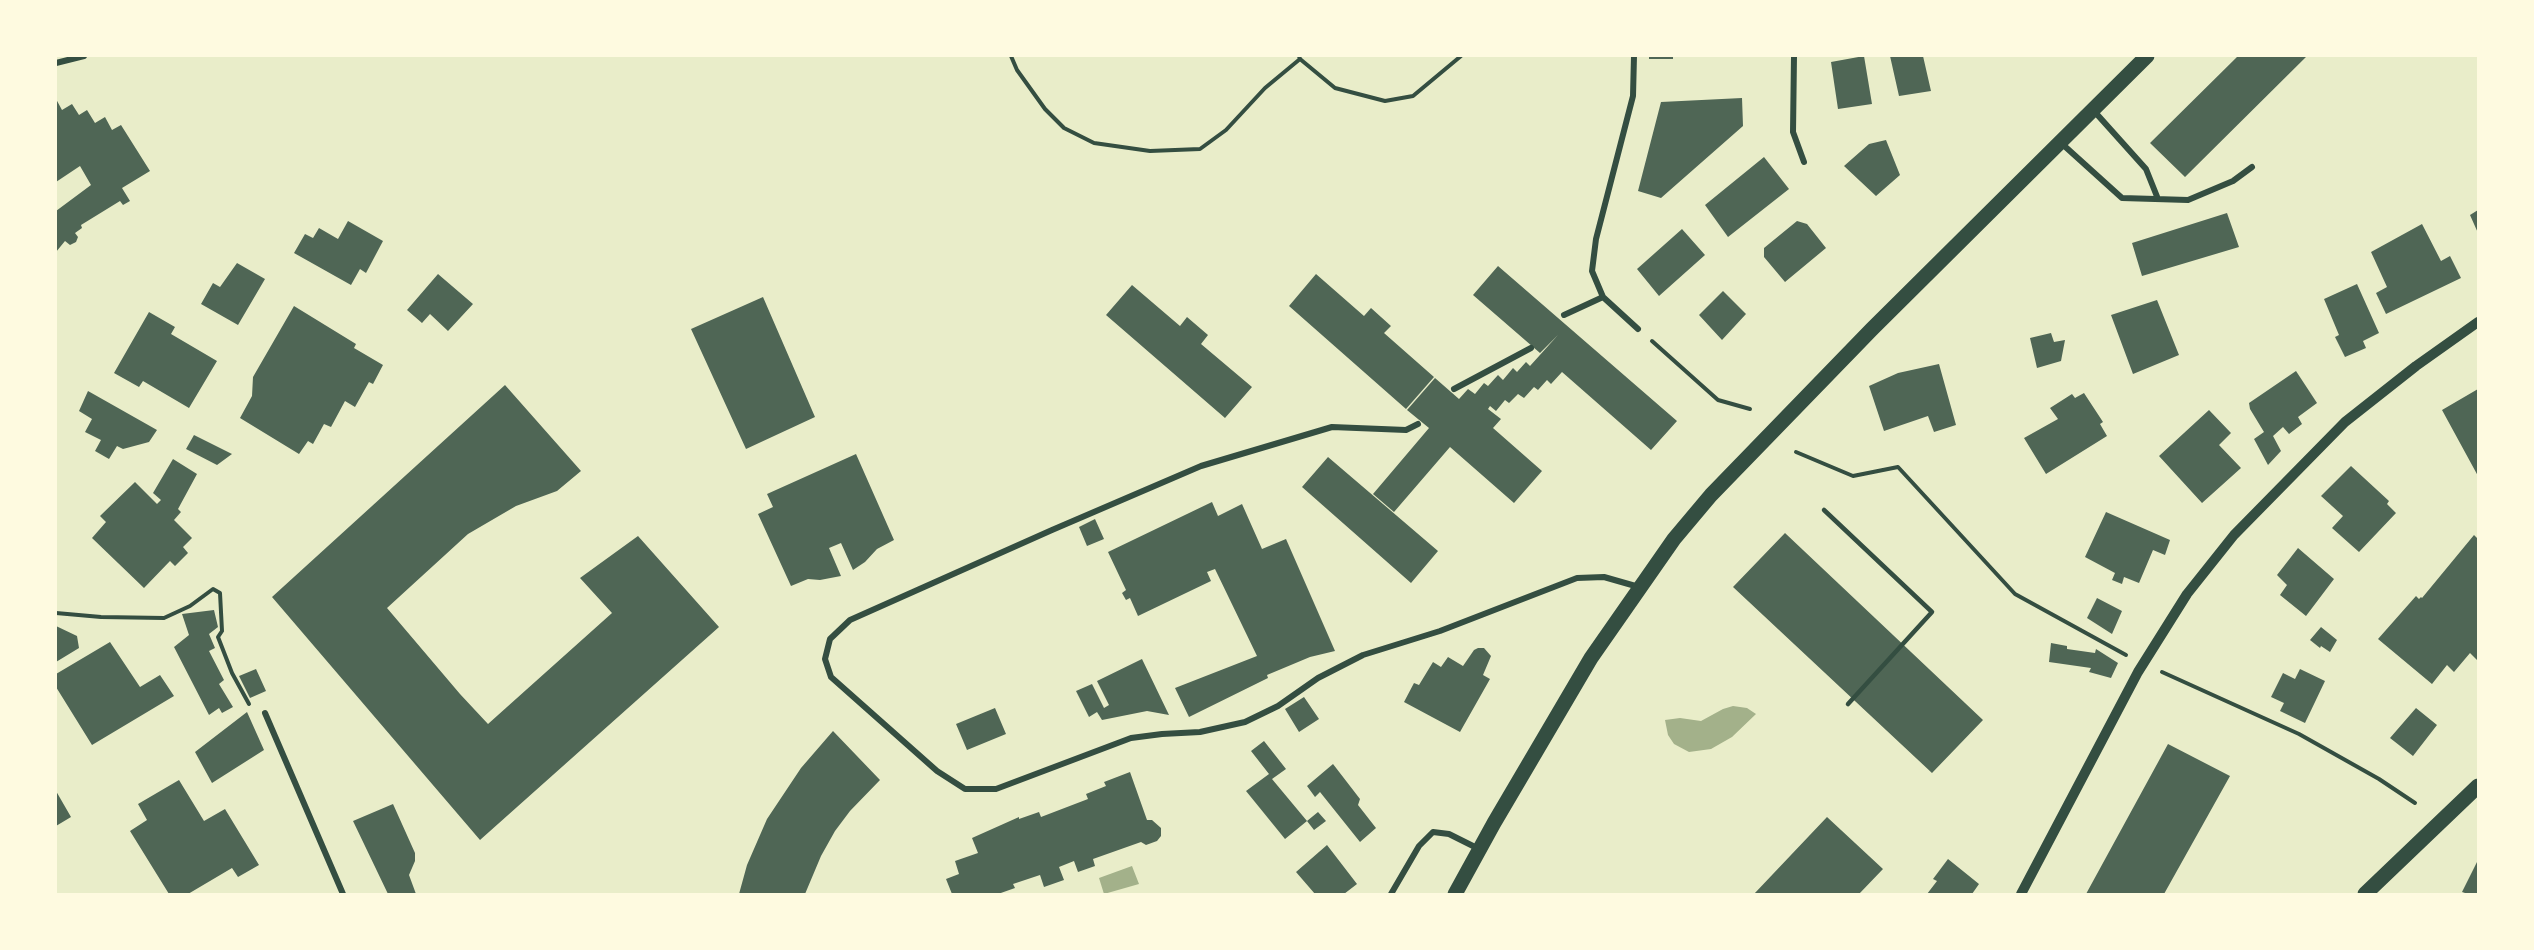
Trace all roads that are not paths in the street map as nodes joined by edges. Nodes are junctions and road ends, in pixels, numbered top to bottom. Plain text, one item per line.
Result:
1 (84, 56) edge
2 (1634, 56) edge
3 (1794, 56) edge
4 (2147, 56) edge
5 (56, 63) edge
6 (2092, 109) junction
7 (2060, 142) junction
8 (1804, 162) dead end
9 (2252, 167) dead end
10 (2158, 199) junction
11 (1603, 297) junction
12 (1564, 315) dead end
13 (2478, 322) edge
14 (1638, 328) road end
15 (1531, 348) dead end
16 (1454, 389) dead end
17 (1418, 424) dead end
18 (1824, 510) dead end
19 (1640, 587) junction
20 (1848, 704) dead end
21 (265, 713) road end
22 (2478, 786) edge
23 (1479, 849) junction
24 (343, 894) edge
25 (1391, 894) edge
26 (1455, 894) edge
27 (2021, 894) edge
28 (2366, 894) edge

1 - 5 street
2 - 11 street
3 - 8 street
4 - 6 main road
6 - 7 main road
6 - 10 street
7 - 10 street
7 - 19 main road
9 - 10 street
11 - 12 street
11 - 14 street
13 - 27 street
15 - 16 street
17 - 19 street
18 - 20 lane
19 - 23 main road
21 - 24 street
22 - 28 main road
23 - 25 street
23 - 26 main road

